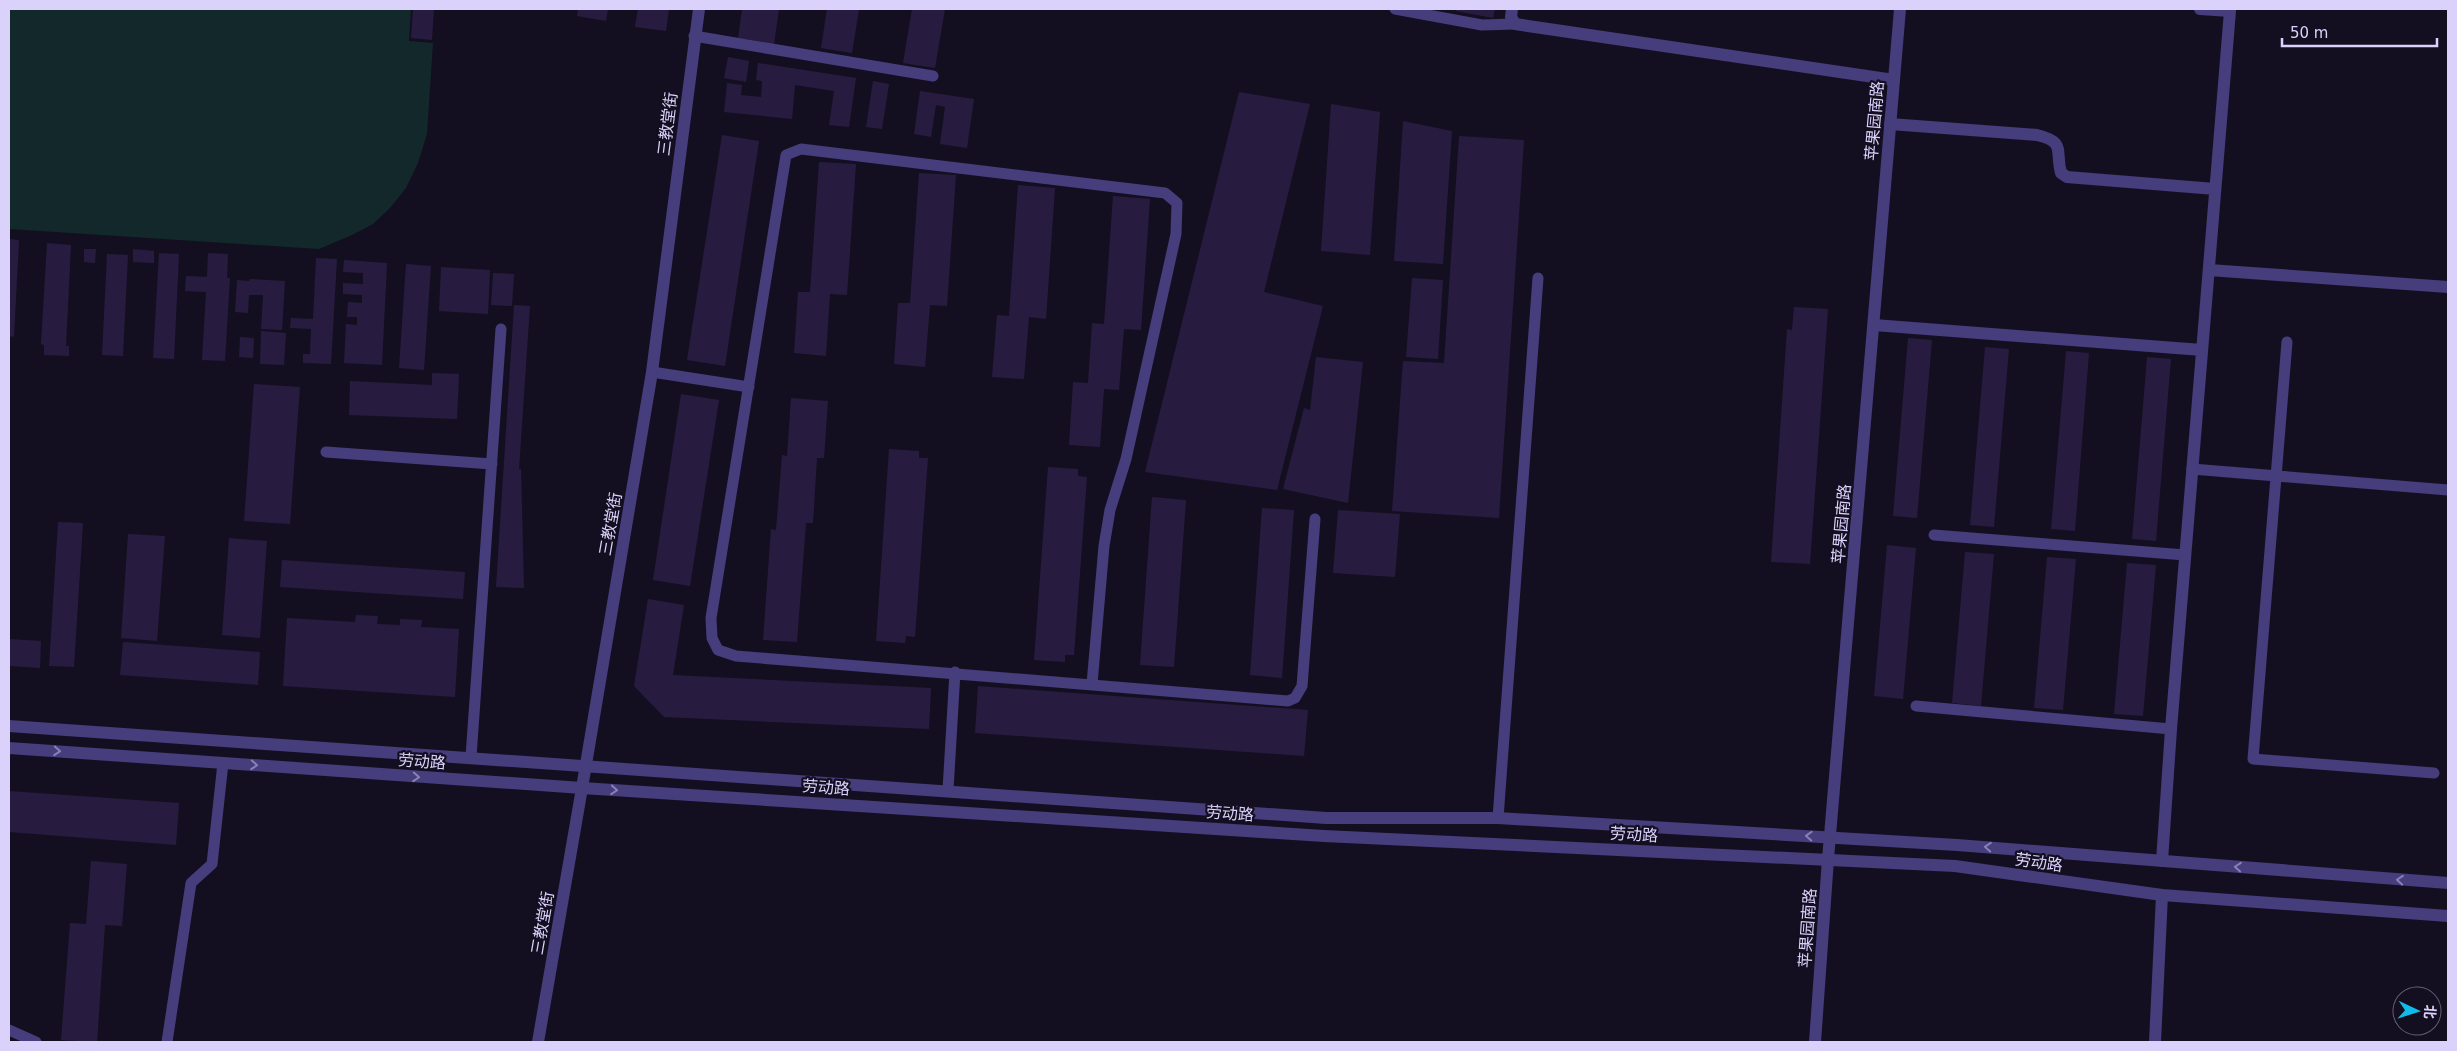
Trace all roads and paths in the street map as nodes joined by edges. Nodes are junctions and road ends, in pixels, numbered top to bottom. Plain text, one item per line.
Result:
1 (699, 9) edge
2 (1395, 9) edge
3 (1512, 9) edge
4 (1900, 9) edge
5 (2200, 9) edge
6 (1515, 24) junction
7 (694, 36) junction
8 (933, 76) dead end
9 (1894, 80) junction
10 (1890, 124) junction
11 (2215, 189) junction
12 (2209, 270) junction
13 (1538, 278) dead end
14 (2448, 287) edge
15 (1874, 325) junction
16 (501, 329) dead end
17 (2287, 342) dead end
18 (2202, 350) junction
19 (652, 372) junction
20 (749, 387) junction
21 (326, 452) dead end
22 (492, 464) junction
23 (2192, 469) junction
24 (2276, 476) junction
25 (2448, 490) edge
26 (1315, 519) dead end
27 (1934, 535) dead end
28 (2185, 555) junction
29 (955, 672) junction
30 (1092, 684) junction
31 (1916, 706) dead end
32 (9, 726) edge
33 (2171, 729) junction
34 (9, 748) edge
35 (472, 757) junction
36 (223, 763) junction
37 (586, 766) junction
38 (2434, 773) dead end
39 (582, 788) junction
40 (948, 790) junction
41 (1498, 818) junction
42 (1830, 837) junction
43 (1828, 859) junction
44 (2162, 861) junction
45 (2448, 883) edge
46 (2162, 896) junction
47 (2448, 916) edge
48 (9, 1030) edge
49 (36, 1042) edge
50 (167, 1042) edge
51 (538, 1042) edge
52 (1815, 1042) edge
53 (2155, 1042) edge

1 - 7 street, 三教堂街
2 - 6 lane
3 - 6 street
4 - 9 street, 苹果园南路
5 - 11 street
6 - 9 street
7 - 8 lane
7 - 19 street, 三教堂街
9 - 10 street, 苹果园南路
10 - 11 street
10 - 15 street, 苹果园南路
11 - 12 street
12 - 14 street
12 - 18 street
13 - 41 lane
15 - 18 street
15 - 42 street, 苹果园南路
16 - 22 lane
17 - 24 lane
18 - 23 street
19 - 20 lane
19 - 37 street, 三教堂街
20 - 29 lane
20 - 30 lane
21 - 22 lane
22 - 35 lane
23 - 24 lane
23 - 28 street
24 - 25 lane
24 - 38 lane
26 - 30 lane
27 - 28 lane
28 - 33 street
29 - 30 lane
29 - 40 lane
31 - 33 lane
32 - 35 street, 劳动路
33 - 44 street
34 -> 36 street, 劳动路
35 - 37 street, 劳动路
36 -> 39 street, 劳动路
36 - 50 lane
37 - 39 street, 三教堂街
37 - 40 street, 劳动路
39 -> 43 street, 劳动路
39 - 51 street, 三教堂街
40 - 41 street, 劳动路
42 -> 41 street, 劳动路
42 - 43 street, 苹果园南路
44 -> 42 street, 劳动路
43 - 46 street, 劳动路
43 - 52 street, 苹果园南路
45 -> 44 street, 劳动路
46 - 47 street, 劳动路
46 - 53 street
48 - 49 lane

